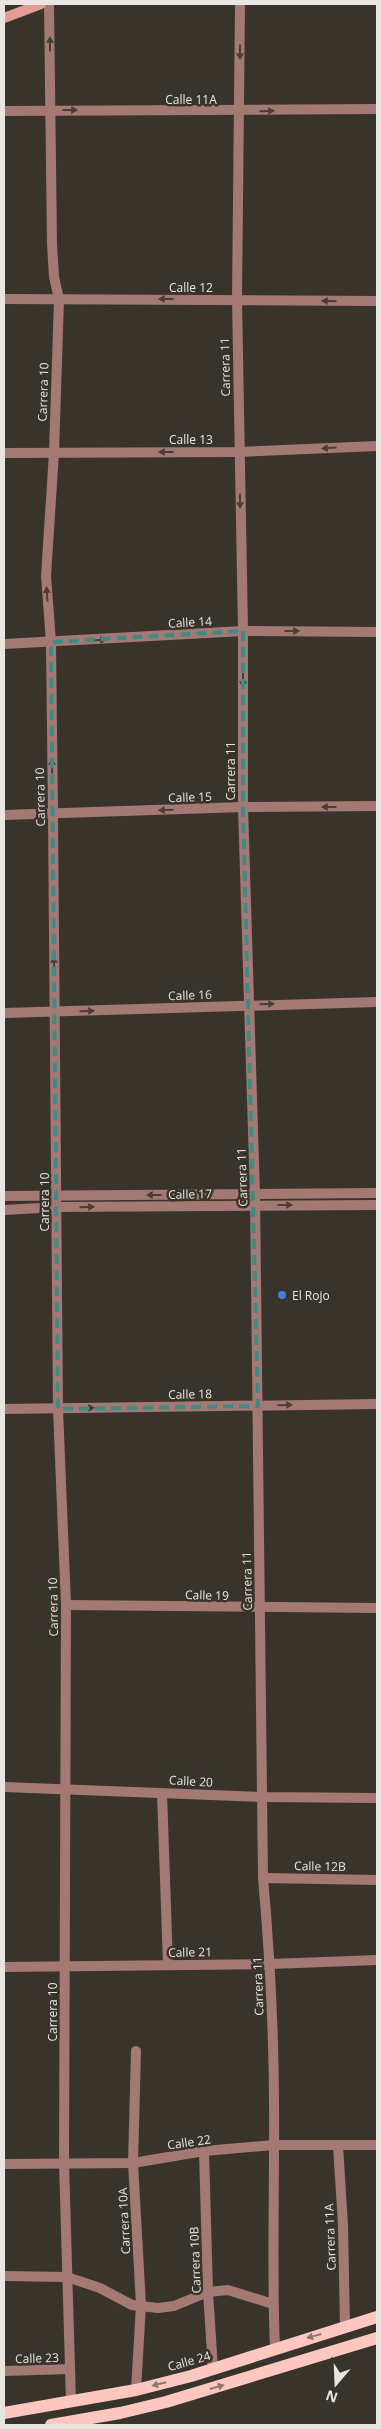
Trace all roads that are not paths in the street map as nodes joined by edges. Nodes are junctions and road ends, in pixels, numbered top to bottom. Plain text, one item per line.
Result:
1 (41, 4) edge
2 (50, 4) edge
3 (240, 4) edge
4 (4, 18) edge
5 (377, 109) edge
6 (50, 110) junction
7 (4, 111) edge
8 (240, 111) junction
9 (4, 299) edge
10 (59, 299) junction
11 (237, 299) junction
12 (377, 302) edge
13 (377, 446) edge
14 (239, 452) junction
15 (4, 453) edge
16 (54, 453) junction
17 (243, 631) junction
18 (377, 632) edge
19 (51, 642) junction
20 (4, 644) edge
21 (377, 806) edge
22 (243, 807) junction
23 (4, 815) edge
24 (53, 815) junction
25 (377, 1002) edge
26 (250, 1005) junction
27 (55, 1012) junction
28 (4, 1013) edge
29 (377, 1193) edge
30 (57, 1194) junction
31 (4, 1196) edge
32 (255, 1200) junction
33 (377, 1205) edge
34 (57, 1208) junction
35 (4, 1210) edge
36 (377, 1404) edge
37 (258, 1406) junction
38 (4, 1409) edge
39 (58, 1409) junction
40 (66, 1605) junction
41 (260, 1608) junction
42 (377, 1608) edge
43 (4, 1787) edge
44 (65, 1790) junction
45 (162, 1792) junction
46 (262, 1797) junction
47 (377, 1798) edge
48 (263, 1878) junction
49 (377, 1880) edge
50 (377, 1960) edge
51 (271, 1964) junction
52 (168, 1965) junction
53 (4, 1967) edge
54 (65, 1968) junction
55 (136, 2051) dead end
56 (274, 2145) junction
57 (377, 2145) edge
58 (338, 2146) junction
59 (204, 2151) junction
60 (64, 2162) junction
61 (133, 2163) junction
62 (4, 2164) edge
63 (4, 2276) edge
64 (67, 2277) junction
65 (208, 2292) junction
66 (273, 2304) junction
67 (141, 2305) junction
68 (377, 2317) edge
69 (345, 2327) junction
70 (377, 2338) edge
71 (274, 2348) junction
72 (70, 2369) junction
73 (213, 2369) junction
74 (4, 2371) edge
75 (136, 2390) junction
76 (71, 2402) junction
77 (4, 2413) edge
78 (50, 2425) edge

1 - 4 main road
6 -> 2 street, Carrera 10
3 -> 8 street, Carrera 11
8 -> 5 street, Calle 11A
6 - 7 street, Calle 11A
6 -> 8 street, Calle 11A
6 - 10 street, Carrera 10
8 - 11 street, Carrera 11
9 - 10 street, Calle 12
11 -> 10 street, Calle 12
10 - 16 street, Carrera 10
12 -> 11 street, Calle 12
11 - 14 street, Carrera 11
13 -> 14 street, Calle 13
14 -> 16 street, Calle 13
14 -> 17 street, Carrera 11
15 - 16 street, Calle 13
19 -> 16 street, Carrera 10
17 -> 18 street, Calle 14
19 -> 17 street, Calle 14
17 -> 22 street, Carrera 11
19 - 20 street, Calle 14
24 -> 19 street, Carrera 10
21 -> 22 street, Calle 15
22 -> 24 street, Calle 15
22 - 26 street, Carrera 11
23 - 24 street, Calle 15
27 -> 24 street, Carrera 10
26 -> 25 street, Calle 16
27 -> 26 street, Calle 16
26 - 32 street, Carrera 11
27 - 28 street, Calle 16
27 - 30 street, Carrera 10
29 - 32 street, Calle 17
30 - 31 street, Calle 17
32 -> 30 street, Calle 17
30 - 34 street, Carrera 10
32 -> 33 street, Calle 17
34 -> 32 street, Calle 17
32 - 37 street, Carrera 11
34 - 35 street, Calle 17
34 - 39 street, Carrera 10
37 -> 36 street, Calle 18
39 -> 37 street, Calle 18
37 - 41 street, Carrera 11
38 - 39 street, Calle 18
39 - 40 street, Carrera 10
40 - 41 street, Calle 19
40 - 44 street, Carrera 10
41 - 42 street, Calle 19
41 - 46 street, Carrera 11
43 - 44 street, Calle 20
44 - 45 street, Calle 20
44 - 54 street, Carrera 10
45 - 46 street, Calle 20
45 - 52 street
46 - 47 street, Calle 20
46 - 48 street, Carrera 11
48 - 49 street, Calle 12B
48 - 51 street, Carrera 11
50 - 51 street, Calle 21
51 - 52 street, Calle 21
51 - 56 street, Carrera 11
52 - 54 street, Calle 21
53 - 54 street, Calle 21
54 - 60 street, Carrera 10
55 - 61 street, Carrera 10A
56 - 58 street, Calle 22
56 - 59 street, Calle 22
56 - 66 street, Carrera 11
57 - 58 street, Calle 22
58 - 69 street, Carrera 11A
59 - 61 street, Calle 22
59 - 65 street, Carrera 10B
60 - 61 street, Calle 22
60 - 62 street, Calle 22
60 - 64 street, Carrera 10
61 - 67 street, Carrera 10A
63 - 64 street
64 - 67 street
64 - 72 street, Carrera 10
65 - 66 street
65 - 67 street
65 - 73 street, Carrera 10B
66 - 71 street, Carrera 11
67 - 75 street, Carrera 10A
68 - 69 main road, Calle 24
69 -> 71 main road, Calle 24
78 -> 70 main road
71 - 73 main road, Calle 24
72 - 74 street, Calle 23
72 - 76 street, Carrera 10
73 -> 75 main road, Calle 24
75 - 76 main road, Calle 24
76 - 77 main road, Calle 24

